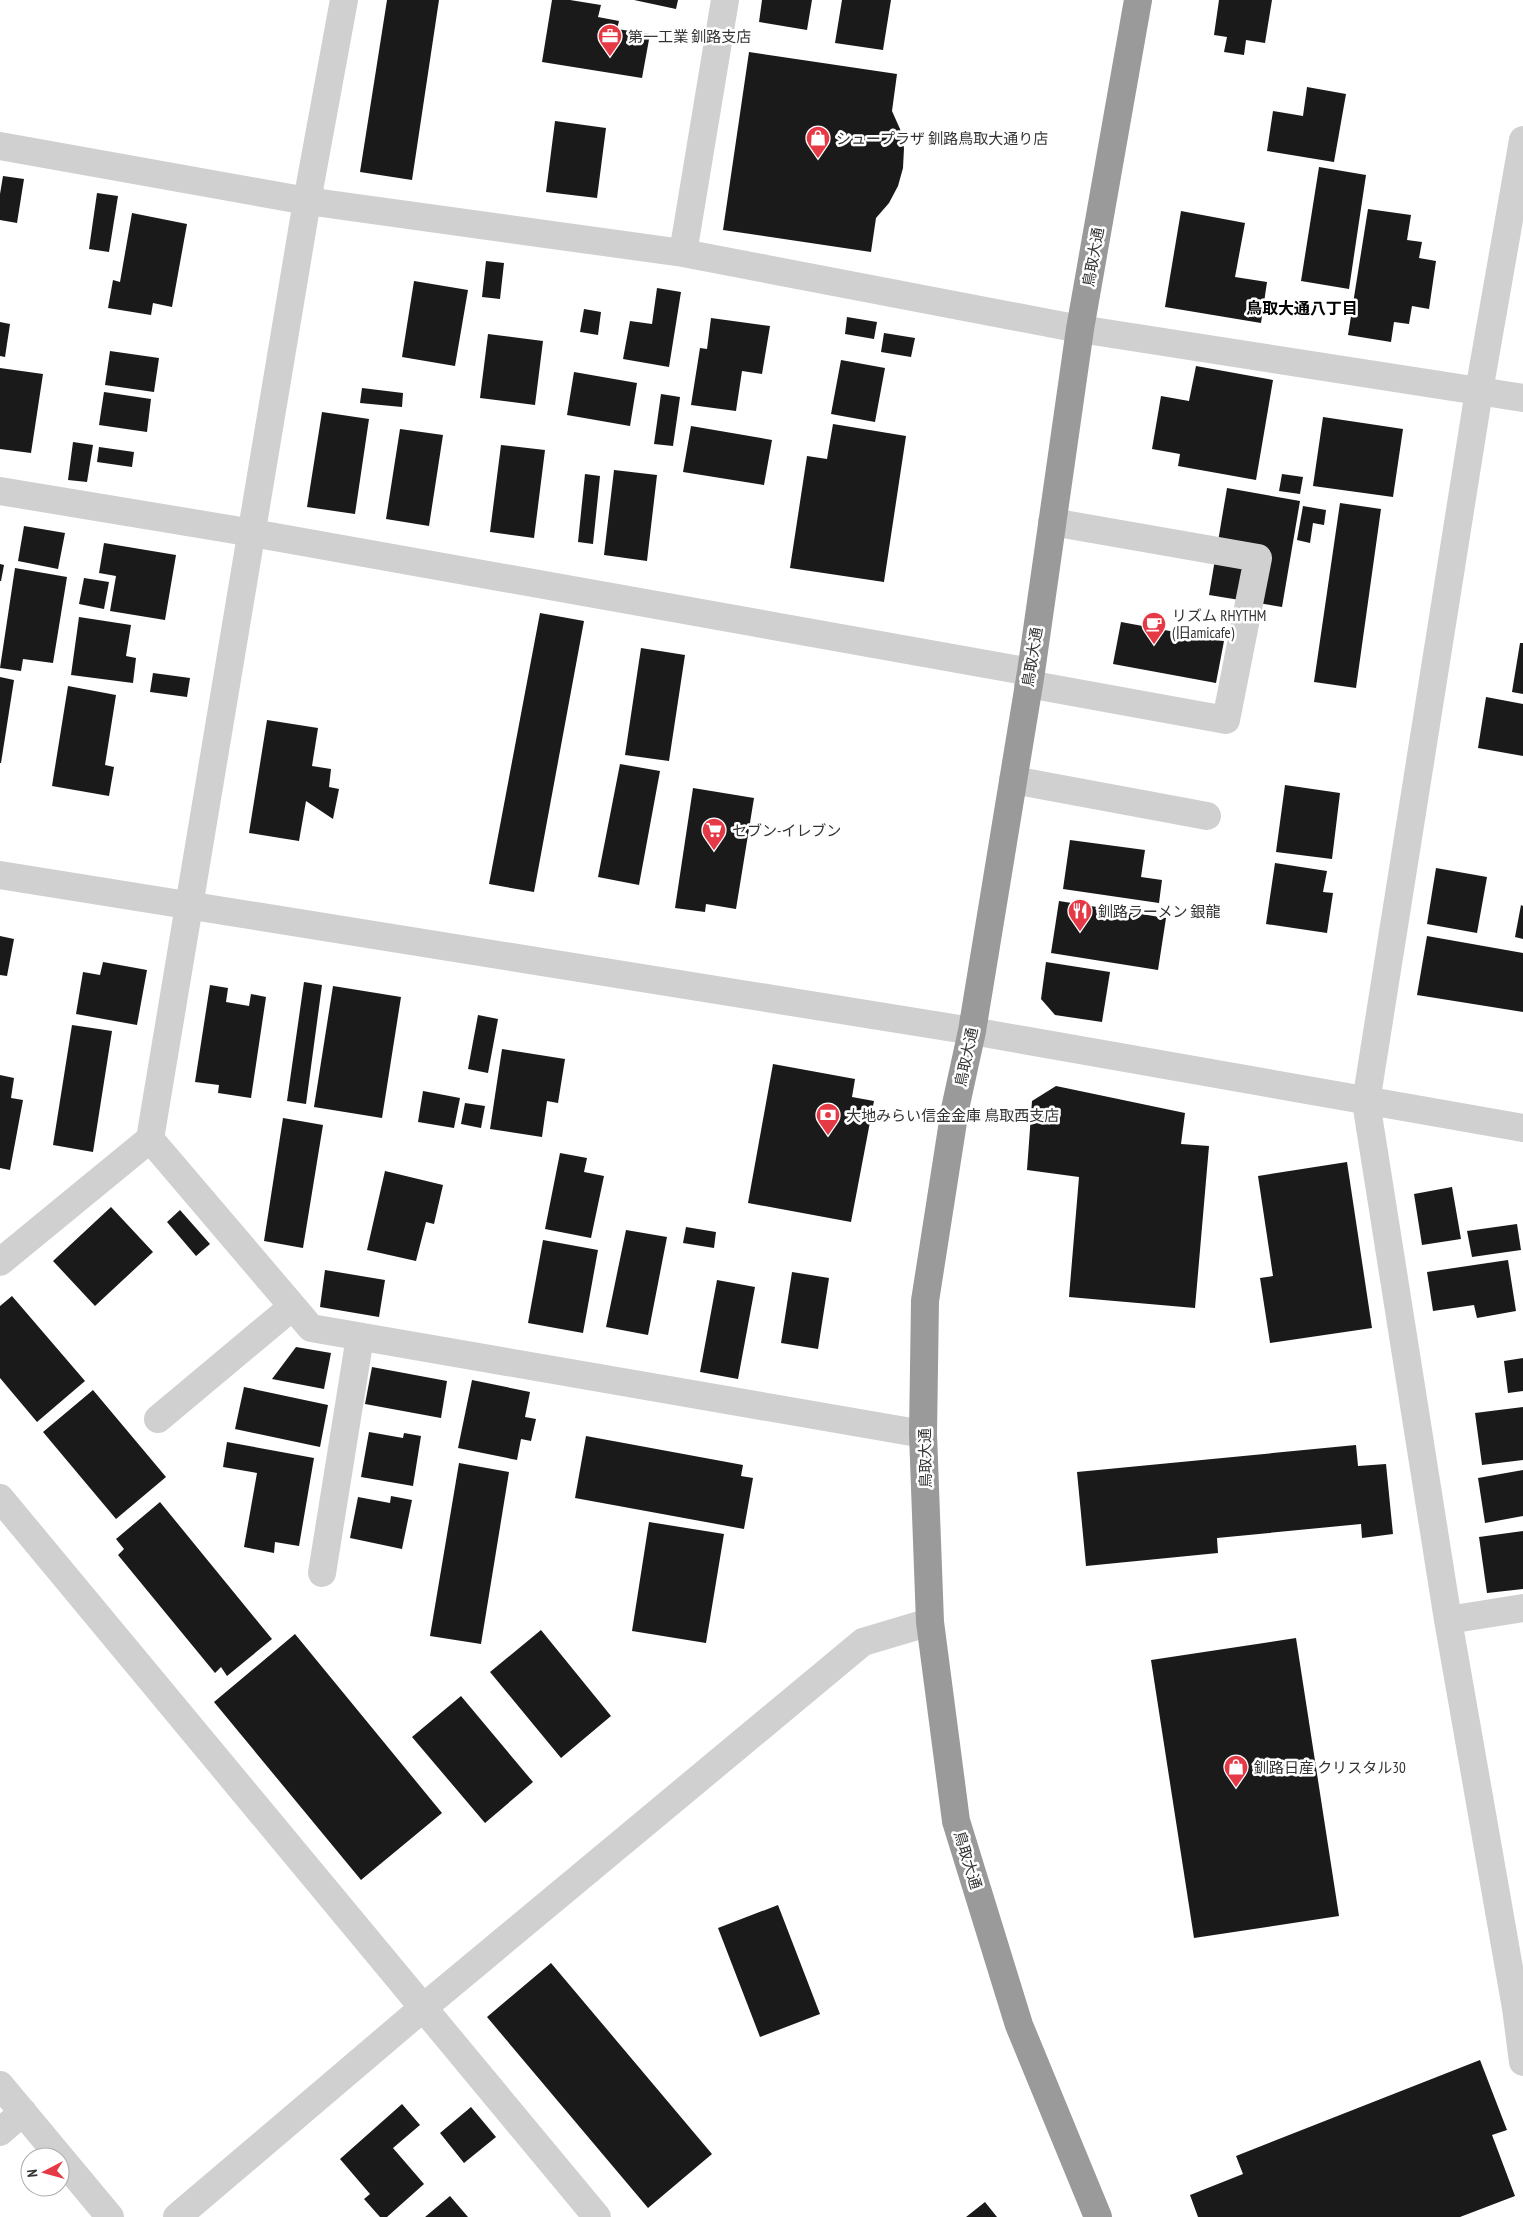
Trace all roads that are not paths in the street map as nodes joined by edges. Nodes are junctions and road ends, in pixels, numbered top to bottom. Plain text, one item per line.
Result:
1 (344, 0) edge
2 (725, 0) edge
3 (1138, 0) edge
4 (1523, 140) edge
5 (0, 146) edge
6 (307, 201) junction
7 (683, 253) junction
8 (1080, 329) junction
9 (1479, 391) junction
10 (1523, 398) edge
11 (0, 491) edge
12 (1052, 522) junction
13 (253, 533) junction
14 (1030, 678) junction
15 (1013, 780) junction
16 (1207, 816) dead end
17 (0, 875) edge
18 (190, 904) junction
19 (972, 1030) junction
20 (1366, 1102) junction
21 (1523, 1128) edge
22 (150, 1140) junction
23 (0, 1262) edge
24 (292, 1307) junction
25 (360, 1337) junction
26 (158, 1419) dead end
27 (924, 1434) junction
28 (0, 1498) edge
29 (322, 1573) dead end
30 (1523, 1608) edge
31 (1448, 1620) junction
32 (930, 1622) junction
33 (424, 2007) junction
34 (1523, 2062) edge
35 (0, 2084) edge
36 (23, 2112) junction
37 (0, 2132) edge
38 (110, 2217) edge
39 (177, 2217) edge
40 (597, 2217) edge
41 (1098, 2217) edge

1 - 6 street
2 - 7 street
3 - 8 highway, 鳥取大通
4 - 9 street
5 - 6 street
6 - 7 street
6 - 13 street
7 - 8 street
8 - 9 street
8 - 12 highway, 鳥取大通
9 - 10 street
9 - 20 street
11 - 13 street
12 - 14 highway, 鳥取大通
12 - 14 street
13 - 14 street
13 - 18 street
14 - 15 highway, 鳥取大通
15 - 16 street
15 - 19 highway, 鳥取大通
17 - 18 street
18 - 19 street
18 - 22 street
19 - 20 street
19 - 27 highway, 鳥取大通
20 - 21 street
20 - 31 street
22 - 23 street
22 - 24 street
24 - 25 street
24 - 26 street
25 - 27 street
25 - 29 street
27 - 32 highway, 鳥取大通
28 - 33 street
30 - 31 street
31 - 34 street
32 - 33 street
32 - 41 highway, 鳥取大通
33 - 39 street
33 - 40 street
35 - 36 street
36 - 37 street
36 - 38 street

